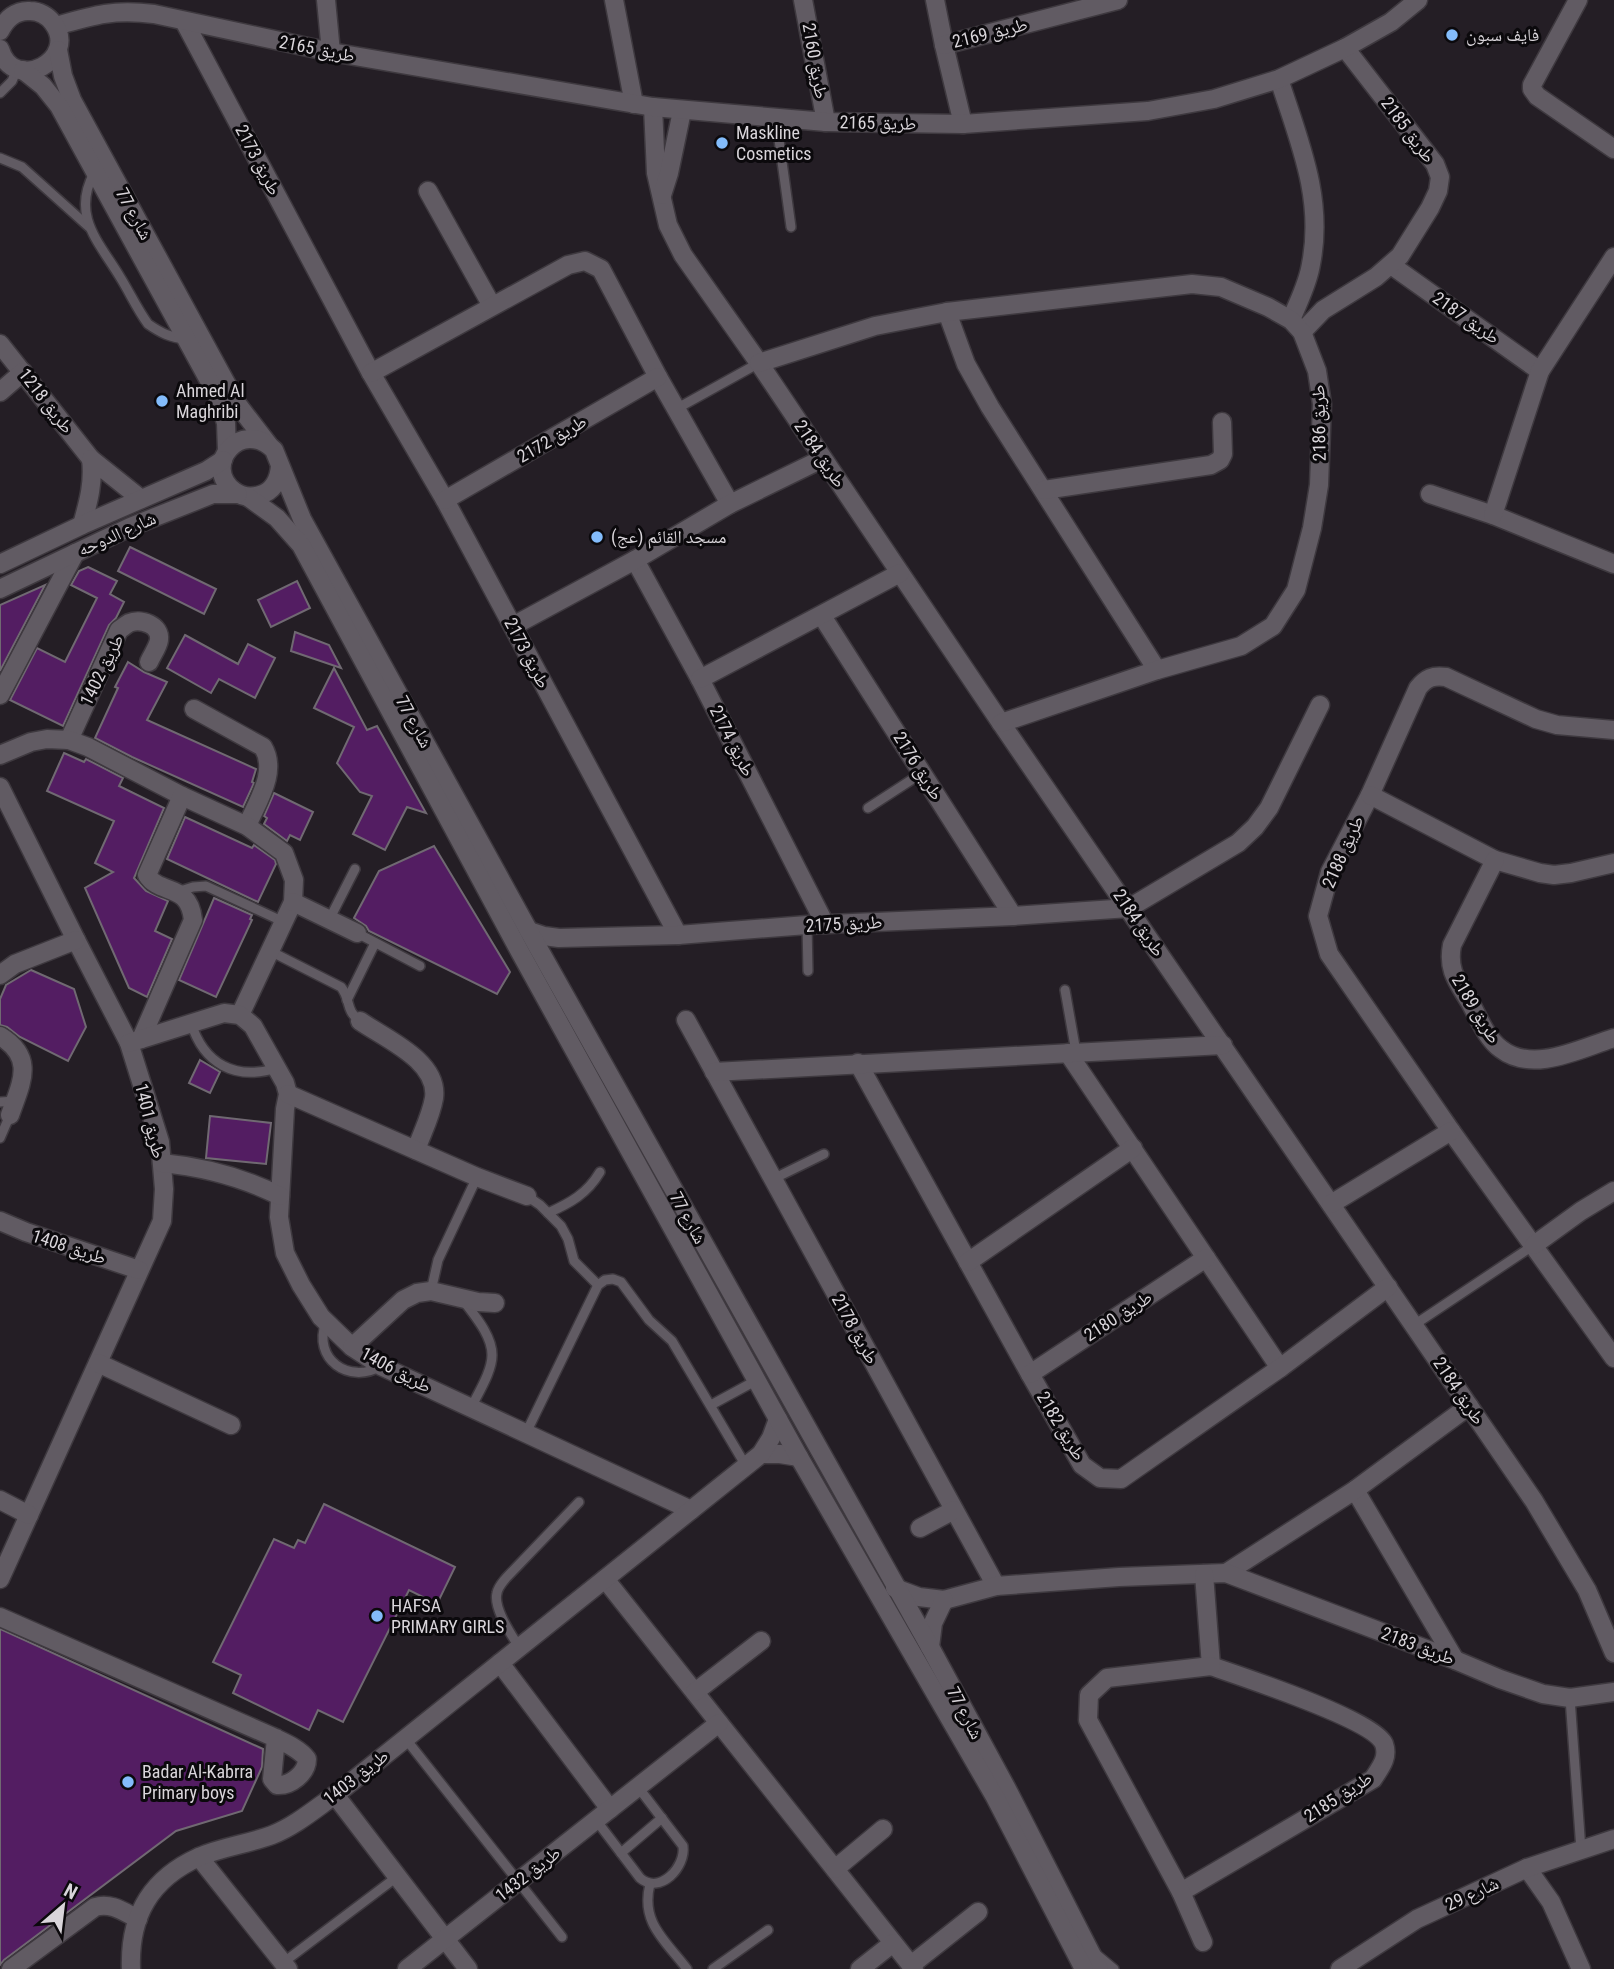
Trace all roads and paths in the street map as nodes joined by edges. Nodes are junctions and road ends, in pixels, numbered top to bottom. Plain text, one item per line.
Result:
1 (326, 0) edge
2 (614, 0) edge
3 (803, 0) edge
4 (935, 0) edge
5 (1118, 0) edge
6 (1418, 0) edge
7 (1578, 0) edge
8 (24, 5) edge
9 (152, 7) edge
10 (2, 19) edge
11 (184, 21) junction
12 (56, 26) junction
13 (944, 45) junction
14 (0, 48) edge
15 (1345, 48) junction
16 (58, 50) junction
17 (331, 52) junction
18 (20, 69) junction
19 (1279, 79) junction
20 (0, 93) edge
21 (634, 104) junction
22 (653, 107) junction
23 (682, 111) junction
24 (776, 118) junction
25 (826, 122) junction
26 (963, 124) junction
27 (1614, 149) edge
28 (0, 159) edge
29 (95, 172) junction
30 (428, 191) dead end
31 (662, 195) junction
32 (791, 227) dead end
33 (90, 228) junction
34 (1614, 257) edge
35 (1391, 265) junction
36 (492, 306) junction
37 (947, 312) junction
38 (1296, 326) junction
39 (186, 340) junction
40 (0, 344) edge
41 (759, 363) junction
42 (1540, 371) junction
43 (23, 372) junction
44 (371, 373) junction
45 (658, 377) junction
46 (0, 392) edge
47 (676, 409) junction
48 (1222, 422) dead end
49 (268, 444) junction
50 (225, 455) junction
51 (90, 459) junction
52 (822, 459) junction
53 (280, 466) junction
54 (1044, 490) junction
55 (1430, 494) dead end
56 (243, 495) junction
57 (141, 499) junction
58 (445, 500) junction
59 (730, 504) junction
60 (1493, 516) junction
61 (82, 525) junction
62 (75, 553) junction
63 (635, 560) junction
64 (0, 564) edge
65 (1614, 564) edge
66 (900, 572) junction
67 (0, 589) edge
68 (822, 616) junction
69 (513, 626) junction
70 (149, 662) dead end
71 (1157, 670) junction
72 (700, 679) junction
73 (0, 695) edge
74 (1320, 705) dead end
75 (194, 709) dead end
76 (1001, 723) junction
77 (1614, 730) edge
78 (69, 740) junction
79 (0, 755) edge
80 (922, 773) junction
81 (0, 787) edge
82 (1370, 795) junction
83 (182, 796) junction
84 (868, 808) dead end
85 (247, 826) junction
86 (1495, 860) junction
87 (1614, 863) edge
88 (355, 869) dead end
89 (177, 892) junction
90 (293, 902) junction
91 (1129, 908) junction
92 (1013, 916) junction
93 (329, 920) junction
94 (284, 922) junction
95 (825, 924) junction
96 (807, 925) junction
97 (529, 931) junction
98 (357, 933) joint
99 (678, 935) junction
100 (559, 938) junction
101 (76, 940) junction
102 (376, 943) junction
103 (271, 951) junction
104 (546, 962) junction
105 (419, 966) dead end
106 (808, 971) dead end
107 (0, 975) edge
108 (1065, 990) dead end
109 (347, 1000) junction
110 (240, 1015) junction
111 (686, 1020) dead end
112 (360, 1021) joint
113 (191, 1023) junction
114 (0, 1035) edge
115 (1614, 1038) edge
116 (135, 1041) junction
117 (1223, 1045) junction
118 (1072, 1053) junction
119 (858, 1063) junction
120 (277, 1068) junction
121 (714, 1072) junction
122 (288, 1094) junction
123 (9, 1106) edge
124 (1451, 1131) junction
125 (0, 1139) edge
126 (1133, 1148) junction
127 (416, 1150) junction
128 (824, 1154) dead end
129 (162, 1163) junction
130 (600, 1172) dead end
131 (477, 1177) junction
132 (773, 1179) junction
133 (1614, 1191) edge
134 (280, 1196) junction
135 (527, 1196) joint
136 (1331, 1204) junction
137 (548, 1213) junction
138 (0, 1221) edge
139 (1534, 1245) junction
140 (1206, 1258) junction
141 (968, 1262) junction
142 (139, 1270) junction
143 (598, 1285) junction
144 (1388, 1287) junction
145 (431, 1291) junction
146 (462, 1298) junction
147 (495, 1303) dead end
148 (326, 1322) junction
149 (1414, 1325) junction
150 (352, 1347) junction
151 (1613, 1355) edge
152 (98, 1363) junction
153 (381, 1366) junction
154 (1280, 1368) junction
155 (1030, 1374) junction
156 (757, 1380) junction
157 (711, 1405) junction
158 (1469, 1406) junction
159 (471, 1408) junction
160 (778, 1419) junction
161 (231, 1425) dead end
162 (526, 1433) junction
163 (761, 1454) junction
164 (799, 1457) junction
165 (746, 1466) junction
166 (1355, 1490) junction
167 (0, 1500) edge
168 (579, 1502) dead end
169 (691, 1510) junction
170 (954, 1510) junction
171 (29, 1515) junction
172 (920, 1528) dead end
173 (1226, 1573) junction
174 (1204, 1574) junction
175 (0, 1579) edge
176 (605, 1579) junction
177 (996, 1586) junction
178 (895, 1588) junction
179 (944, 1600) junction
180 (0, 1616) edge
181 (761, 1641) dead end
182 (519, 1647) junction
183 (930, 1647) junction
184 (1614, 1653) edge
185 (1455, 1660) junction
186 (500, 1663) junction
187 (1211, 1666) junction
188 (695, 1692) junction
189 (1614, 1692) edge
190 (1570, 1698) junction
191 (719, 1723) junction
192 (276, 1738) dead end
193 (405, 1738) junction
194 (638, 1787) junction
195 (335, 1795) junction
196 (603, 1814) junction
197 (663, 1818) junction
198 (883, 1829) dead end
199 (1614, 1839) edge
200 (1581, 1850) junction
201 (621, 1853) junction
202 (199, 1857) junction
203 (1527, 1868) junction
204 (835, 1869) junction
205 (398, 1876) junction
206 (519, 1881) junction
207 (650, 1884) junction
208 (1181, 1892) junction
209 (978, 1912) dead end
210 (138, 1919) junction
211 (768, 1930) dead end
212 (562, 1937) dead end
213 (445, 1939) junction
214 (1203, 1942) dead end
215 (893, 1943) junction
216 (1089, 1949) junction
217 (286, 1965) edge
218 (912, 1967) edge
219 (11, 1969) edge
220 (131, 1969) edge
221 (407, 1969) edge
222 (468, 1969) edge
223 (687, 1969) edge
224 (713, 1969) edge
225 (860, 1969) edge
226 (1084, 1969) edge
227 (1099, 1969) edge
228 (1114, 1969) edge
229 (1340, 1969) edge
230 (1581, 1969) edge

1 - 17 street
2 - 21 street
3 - 25 street, طريق 2160
4 - 13 street
5 - 13 street, طريق 2169
6 - 15 street, طريق 2165
7 - 27 street
8 - 10 street
8 - 12 street
9 - 11 street, طريق 2165
9 - 12 street, طريق 2165
11 - 17 street, طريق 2165
11 - 44 street, طريق 2173
12 - 16 street, شارع 77
13 - 26 street
14 - 18 street, شارع 77
15 - 19 street, طريق 2165
15 - 35 street, طريق 2185
16 - 18 street
16 - 49 street, شارع 77
17 - 21 street, طريق 2165
18 - 20 lane
18 - 29 street, شارع 77
19 - 26 street, طريق 2165
19 - 38 street
21 - 22 street, طريق 2165
22 - 23 street, طريق 2165
22 - 31 street, طريق 2184
23 - 24 street, طريق 2165
23 - 31 street
24 - 25 street, طريق 2165
24 - 32 lane
25 - 26 street, طريق 2165
28 - 33 lane
29 - 33 lane
29 - 39 street, شارع 77
30 - 36 street
31 - 41 street, طريق 2184
33 - 39 lane
34 - 42 street
35 - 38 street, طريق 2185
35 - 42 street, طريق 2187
36 - 44 street
36 - 45 street
37 - 38 street
37 - 41 street
37 - 54 street
38 - 71 street, طريق 2186
39 - 50 street, شارع 77
40 - 43 street, طريق 1218
41 - 47 lane
41 - 52 street, طريق 2184
42 - 60 street
43 - 46 street
43 - 51 street, طريق 1218
44 - 58 street, طريق 2173
45 - 47 street
45 - 58 street, طريق 2172
47 - 59 street
48 - 54 street
49 - 50 street
49 - 53 street
50 - 56 street
50 - 57 street, شارع الدوحه
51 - 57 street, طريق 1218
51 - 61 street
52 - 59 street
52 - 66 street, طريق 2184
53 - 56 street
53 - 97 street, شارع 77
54 - 71 street
55 - 60 street
56 - 62 street, شارع الدوحه
56 - 156 street, شارع 77
57 - 61 street, شارع الدوحه
58 - 69 street, طريق 2173
59 - 63 street
60 - 65 street
61 - 64 street, شارع الدوحه
62 - 67 street, شارع الدوحه
62 - 73 street
63 - 69 street
63 - 72 street, طريق 2174
66 - 68 street
66 - 76 street, طريق 2184
68 - 72 street
68 - 80 street, طريق 2176
69 - 99 street, طريق 2173
70 - 78 street, طريق 1402
71 - 76 street, طريق 2186
72 - 95 street, طريق 2174
74 - 91 street
75 - 85 street
76 - 91 street, طريق 2184
77 - 82 street, طريق 2188
78 - 79 street
78 - 83 street
80 - 84 lane
80 - 92 street, طريق 2176
81 - 101 street, طريق 1401
82 - 86 street
82 - 124 street, طريق 2188
83 - 85 street
83 - 89 street
85 - 90 street
86 - 87 street
86 - 115 street, طريق 2189
88 - 93 lane
89 - 94 lane
89 - 116 street
90 - 93 street
90 - 94 street
91 - 92 street, طريق 2175
91 - 117 street, طريق 2184
92 - 95 street, طريق 2175
93 - 98 street
94 - 103 street
95 - 96 street, طريق 2175
96 - 99 street, طريق 2175
96 - 106 lane
97 - 100 street, طريق 2175
97 - 104 street, شارع 77
98 - 102 lane
99 - 100 street, طريق 2175
100 - 104 street
101 - 107 street
101 - 116 street, طريق 1401
102 - 105 lane
102 - 109 lane
103 - 109 lane
103 - 110 street
104 - 178 street, شارع 77
108 - 118 lane
109 - 112 lane
110 - 113 street
110 - 120 street, طريق 1406
111 - 121 street, طريق 2178
112 - 127 street
113 - 116 street
113 - 120 lane
114 - 123 street
116 - 129 street, طريق 1401
117 - 118 street
117 - 136 street, طريق 2184
118 - 119 street
118 - 126 street
119 - 121 street
119 - 141 street, طريق 2182
120 - 122 street, طريق 1406
121 - 132 street, طريق 2178
122 - 127 street
122 - 134 street, طريق 1406
123 - 125 lane
124 - 136 street
124 - 139 street, طريق 2188
126 - 140 street
126 - 141 street
127 - 131 street
128 - 132 lane
129 - 134 street
129 - 142 street, طريق 1401
130 - 137 lane
131 - 135 street
131 - 145 lane
132 - 170 street, طريق 2178
133 - 139 street
134 - 148 street, طريق 1406
135 - 137 lane
136 - 144 street, طريق 2184
137 - 143 lane
138 - 142 street, طريق 1408
139 - 149 lane
139 - 151 street, طريق 2188
140 - 154 street
140 - 155 street, طريق 2180
141 - 155 street, طريق 2182
142 - 152 street, طريق 1401
143 - 157 lane
143 - 162 lane
144 - 149 street, طريق 2184
144 - 154 street, طريق 2182
145 - 146 street
145 - 150 street
146 - 147 street
146 - 159 lane
148 - 150 street, طريق 1406
148 - 153 lane
149 - 158 street, طريق 2184
150 - 153 street, طريق 1406
152 - 161 street
152 - 171 street, طريق 1401
153 - 159 street, طريق 1406
154 - 155 street, طريق 2182
156 - 157 lane
156 - 160 street, شارع 77
157 - 165 lane
158 - 166 street
158 - 184 street, طريق 2184
159 - 162 street, طريق 1406
160 - 163 street, طريق 1403
160 - 164 street, شارع 77
162 - 169 street, طريق 1406
163 - 164 street
163 - 165 street, طريق 1403
164 - 226 street, شارع 77
165 - 169 street, طريق 1403
166 - 173 street
166 - 185 street
167 - 171 street
168 - 182 lane
169 - 176 street, طريق 1403
170 - 172 street
170 - 177 street, طريق 2178
171 - 175 street, طريق 1401
173 - 174 street, طريق 2183
173 - 185 street, طريق 2183
174 - 177 street, طريق 2183
174 - 187 street
176 - 182 street, طريق 1403
176 - 188 street
177 - 179 street, طريق 2183
178 - 179 street, طريق 2183
178 - 183 street, شارع 77
179 - 183 street
180 - 192 street
181 - 188 street
182 - 186 street, طريق 1403
183 - 216 street, شارع 77
185 - 190 street, طريق 2183
186 - 193 street, طريق 1403
186 - 196 street
187 - 208 street, طريق 2185
187 - 208 street, طريق 2185
188 - 191 street
189 - 190 street, طريق 2183
190 - 200 lane
191 - 194 street, طريق 1432
191 - 204 street
193 - 195 street, طريق 1403
193 - 206 lane
194 - 196 street, طريق 1432
194 - 197 lane
195 - 202 street, طريق 1403
195 - 205 street
196 - 201 lane
196 - 206 street, طريق 1432
197 - 201 lane
197 - 207 lane
198 - 204 street
199 - 200 street, شارع 29
200 - 203 street, شارع 29
201 - 207 lane
202 - 210 street, طريق 1403
202 - 217 street
203 - 229 street, شارع 29
203 - 230 street
204 - 215 street
205 - 213 street
205 - 217 lane
206 - 212 lane
206 - 213 street, طريق 1432
207 - 223 lane
208 - 214 street, طريق 2185
209 - 218 street
210 - 219 street
210 - 220 street, طريق 1403
211 - 224 lane
213 - 221 street, طريق 1432
213 - 222 street
215 - 218 street
215 - 225 street
216 - 227 street, شارع 77
216 - 228 lane

